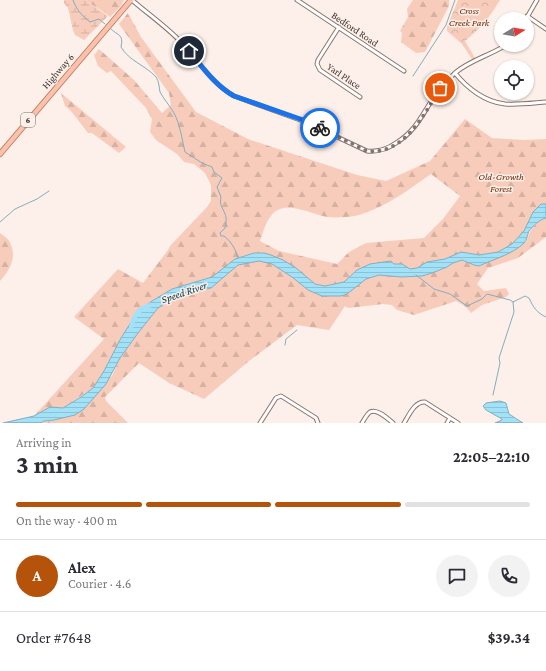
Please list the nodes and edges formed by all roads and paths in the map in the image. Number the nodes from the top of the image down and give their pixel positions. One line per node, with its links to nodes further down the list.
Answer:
1 (131, 0): 10 (street); 13 (main road, Highway 6 / 6)
2 (297, 0): 6 (street, Bedford Road)
3 (537, 0): 4 (street)
4 (530, 12)
5 (534, 23): 7 (street)
6 (339, 27): 9 (street, Bedford Road); 11 (street, Yarl Place)
7 (546, 30)
8 (494, 51): 10 (street)
9 (404, 71)
10 (455, 73): 12 (street)
11 (360, 97)
12 (546, 102)
13 (0, 154)
14 (450, 418): 19 (street); 20 (street); 21 (street)
15 (260, 423): 16 (street)
16 (318, 423)
17 (362, 423): 18 (street)
18 (393, 423)
19 (404, 423)
20 (447, 423)
21 (458, 423)

